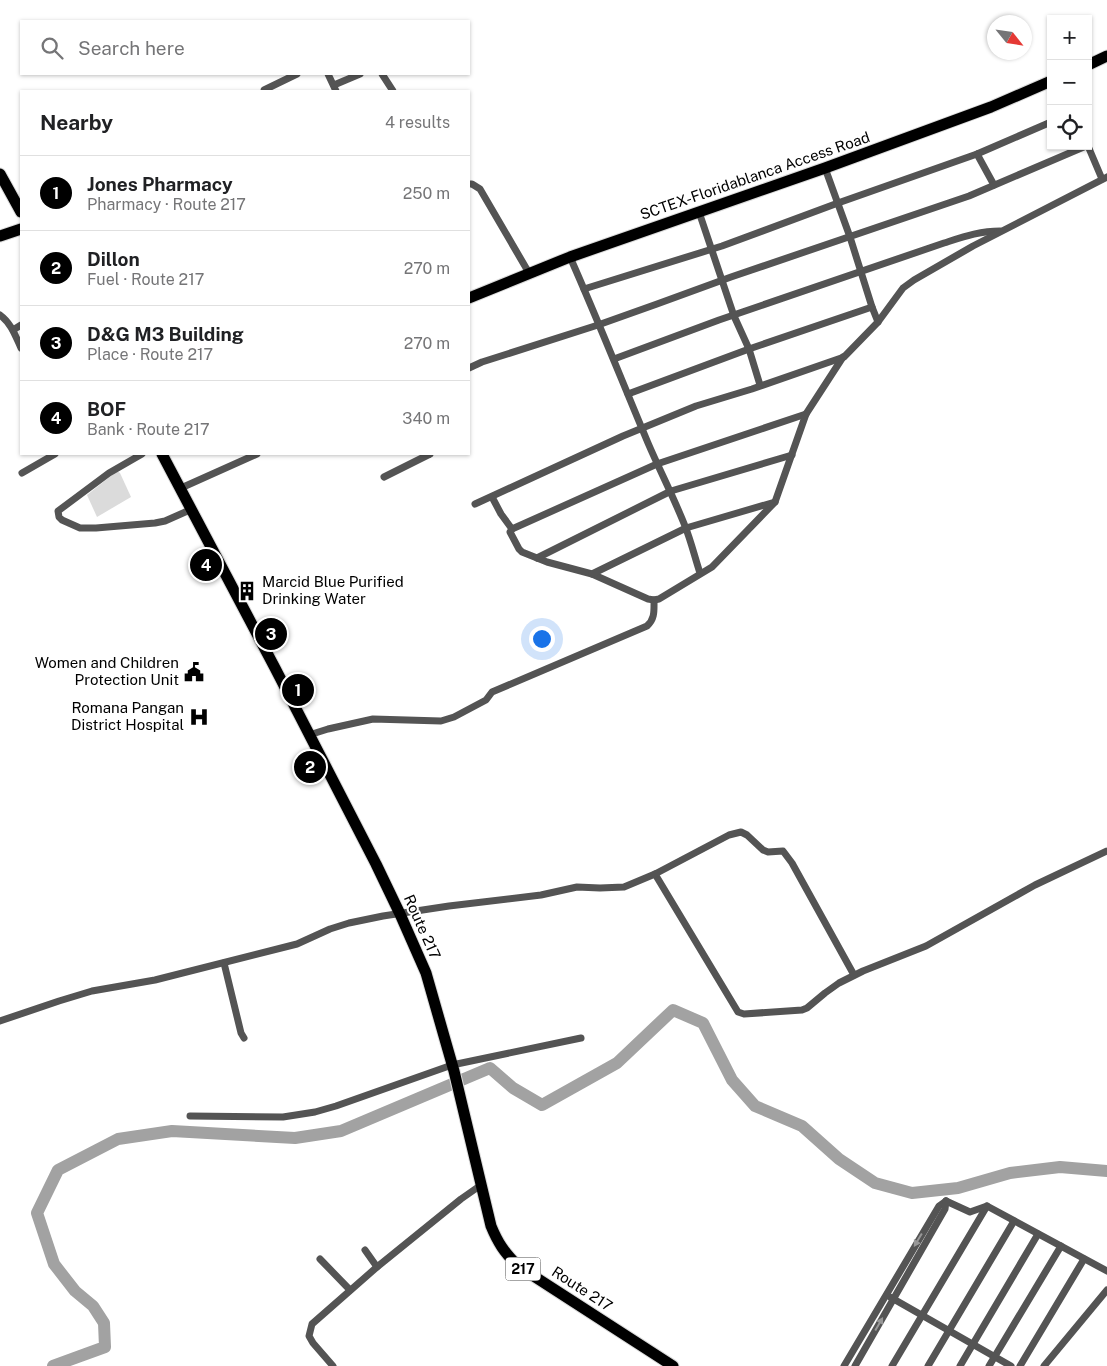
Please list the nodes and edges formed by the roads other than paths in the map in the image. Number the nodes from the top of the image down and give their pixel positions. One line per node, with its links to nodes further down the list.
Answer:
1 (1107, 56): 2 (main road)
2 (1092, 63)
3 (294, 75): 9 (street)
4 (328, 75): 8 (street)
5 (358, 75): 8 (street)
6 (383, 75): 10 (street)
7 (1047, 83): 15 (main road, SCTEX-Floridablanca Access Road)
8 (335, 88)
9 (264, 90)
10 (392, 90)
11 (1047, 124): 14 (street)
12 (1077, 150): 19 (street)
13 (1089, 150): 17 (street)
14 (977, 154): 19 (street); 20 (street)
15 (825, 168): 20 (street); 22 (main road, SCTEX-Floridablanca Access Road)
16 (0, 174): 21 (main road)
17 (1104, 178): 24 (street)
18 (470, 184): 30 (street)
19 (994, 185): 26 (street)
20 (838, 203): 26 (street); 27 (street)
21 (20, 210)
22 (699, 212): 27 (street); 28 (main road, SCTEX-Floridablanca Access Road)
23 (20, 229): 25 (main road)
24 (1002, 231): 29 (street); 37 (street)
25 (0, 236)
26 (850, 238): 29 (street); 31 (street)
27 (712, 249): 31 (street); 32 (street)
28 (570, 257): 30 (main road, SCTEX-Floridablanca Access Road); 32 (street)
29 (861, 272): 34 (street); 36 (street)
30 (529, 273): 33 (main road, SCTEX-Floridablanca Access Road)
31 (722, 280): 36 (street); 38 (street)
32 (584, 289): 38 (street)
33 (470, 298)
34 (872, 307): 37 (street); 42 (street)
35 (0, 314): 40 (street)
36 (734, 316): 42 (street); 44 (street)
37 (878, 322): 43 (street)
38 (598, 324): 44 (street); 45 (street)
39 (20, 325): 40 (street)
40 (13, 330): 41 (street)
41 (20, 346)
42 (749, 349): 46 (street); 47 (street)
43 (844, 357): 46 (street); 48 (street)
44 (614, 359): 47 (street)
45 (470, 368)
46 (760, 385): 49 (street)
47 (628, 394): 49 (street)
48 (806, 414): 55 (street); 56 (street)
49 (642, 428): 56 (street); 61 (street)
50 (53, 455): 57 (street)
51 (140, 455): 64 (street)
52 (165, 455): 59 (main road, Route 217 / 217)
53 (255, 455): 59 (street)
54 (428, 455): 58 (street)
55 (792, 455): 60 (street); 62 (street)
56 (657, 464): 60 (street); 66 (street)
57 (22, 472)
58 (384, 478)
59 (181, 488): 64 (main road, Route 217 / 217)
60 (671, 491): 65 (street); 67 (street)
61 (492, 497): 63 (street); 66 (street)
62 (775, 502): 65 (street); 68 (street)
63 (475, 504)
64 (192, 509): 71 (main road, Route 217 / 217)
65 (686, 528): 68 (street); 69 (street)
66 (512, 529): 67 (street)
67 (537, 558): 69 (street)
68 (700, 573): 70 (street)
69 (592, 574): 70 (street)
70 (654, 600): 71 (street)
71 (309, 736): 74 (main road, Route 217 / 217)
72 (1107, 851): 76 (street)
73 (655, 874): 74 (street); 76 (street); 76 (street)
74 (400, 914): 75 (street); 80 (main road, Route 217 / 217)
75 (224, 963): 77 (street); 78 (street)
76 (854, 975)
77 (0, 1021)
78 (244, 1038)
79 (581, 1038): 80 (street)
80 (453, 1068): 81 (street); 82 (main road, Route 217 / 217)
81 (190, 1116)
82 (481, 1185): 91 (street); 102 (main road, Route 217 / 217)
83 (946, 1202): 84 (street); 95 (street, one-way to 95); 96 (street)
84 (987, 1206): 85 (street); 97 (street)
85 (1014, 1221): 86 (street); 98 (street)
86 (1038, 1234): 87 (street); 99 (street)
87 (1061, 1246): 89 (street); 100 (street)
88 (365, 1250): 91 (street)
89 (1084, 1258): 92 (street); 110 (street)
90 (320, 1260): 93 (street)
91 (377, 1267): 93 (street)
92 (1107, 1271)
93 (350, 1290): 101 (street)
94 (1107, 1290): 111 (street)
95 (886, 1294): 96 (street); 103 (street)
96 (893, 1298): 97 (street); 104 (street, one-way to 96)
97 (922, 1315): 98 (street); 105 (street)
98 (949, 1330): 99 (street); 106 (street)
99 (973, 1344): 100 (street); 107 (street)
100 (994, 1356): 108 (street); 109 (street)
101 (333, 1366)
102 (673, 1366)
103 (844, 1366)
104 (855, 1366)
105 (892, 1366)
106 (928, 1366)
107 (960, 1366)
108 (989, 1366)
109 (1011, 1366)
110 (1020, 1366)
111 (1044, 1366)

